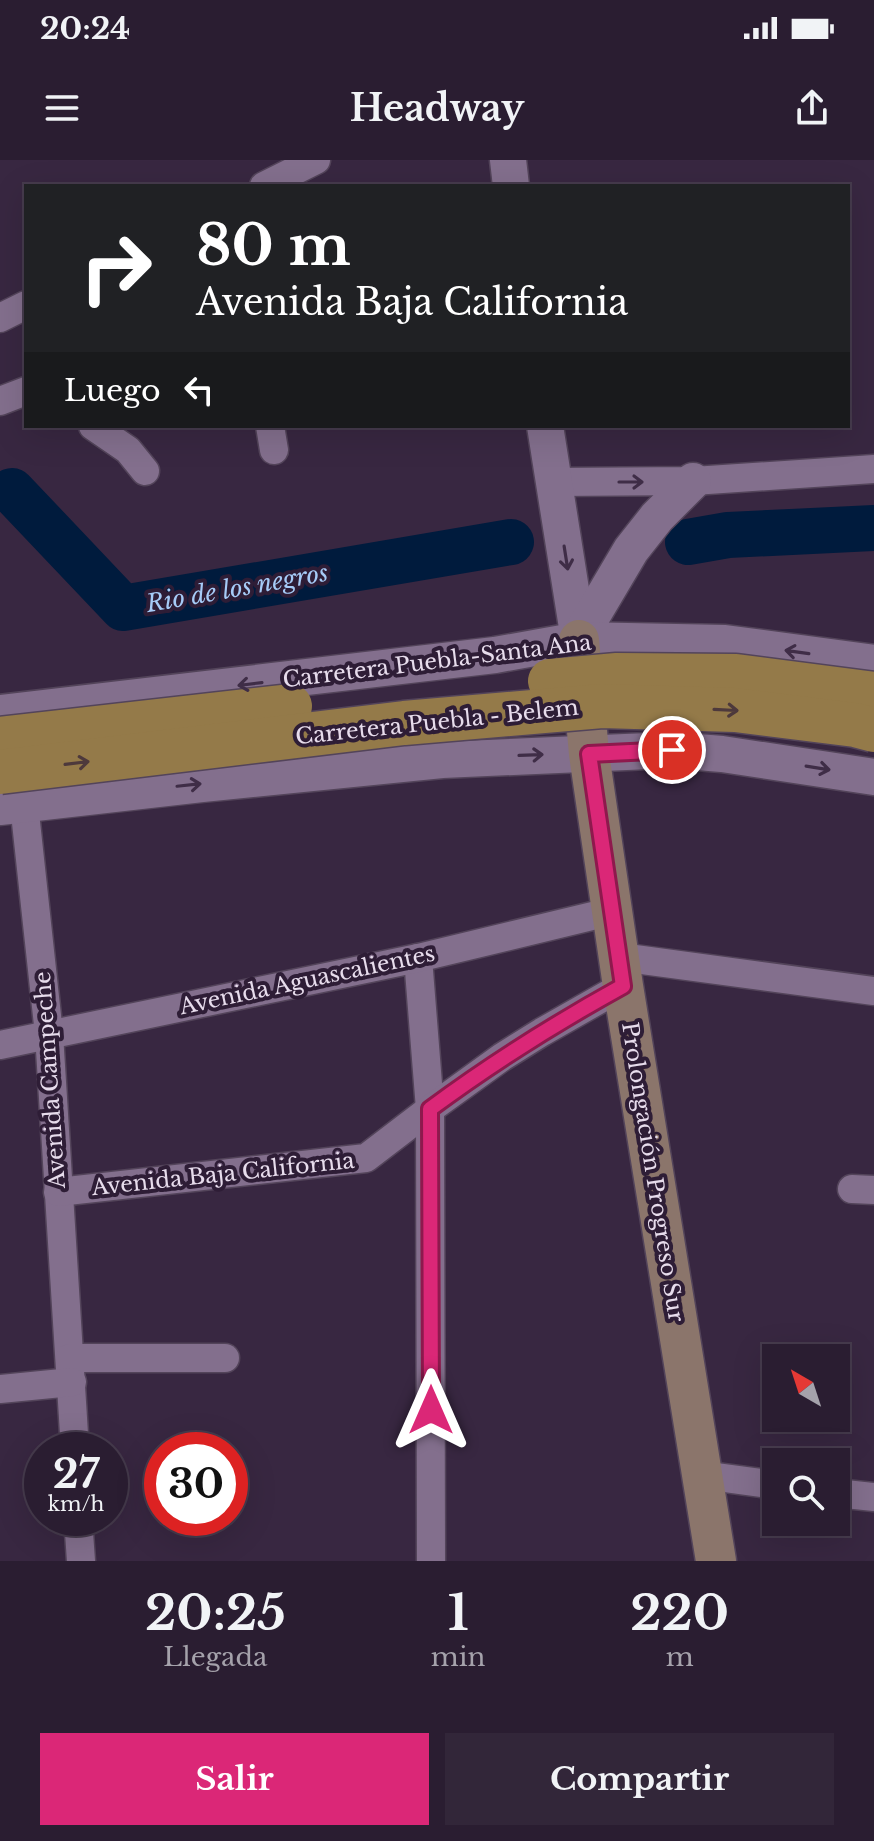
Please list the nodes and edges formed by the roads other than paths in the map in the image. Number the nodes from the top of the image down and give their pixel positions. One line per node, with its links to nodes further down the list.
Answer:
1 (316, 160): 3 (street)
2 (508, 160): 4 (street)
3 (268, 184)
4 (511, 184)
5 (24, 306): 6 (street)
6 (0, 318)
7 (96, 428): 10 (street)
8 (545, 428): 12 (street)
9 (874, 469): 11 (street)
10 (145, 471)
11 (693, 481): 12 (street, one-way to 11); 13 (street)
12 (553, 482): 13 (street, one-way to 13)
13 (579, 640): 14 (street, Carretera Puebla-Santa Ana); 15 (street, Carretera Puebla-Santa Ana); 18 (street); 20 (street); 24 (main road, Prolongación Progreso Sur)
14 (666, 642): 16 (street, Carretera Puebla-Santa Ana, one-way to 14); 20 (street)
15 (495, 655): 17 (street, Carretera Puebla-Santa Ana); 18 (street)
16 (874, 663)
17 (336, 674): 21 (street, Carretera Puebla-Santa Ana, one-way to 21); 26 (street)
18 (540, 694): 24 (street); 25 (street)
19 (874, 694): 21 (main road, Carretera Puebla - Belem, bridge)
20 (627, 700): 23 (street); 24 (street)
21 (0, 715): 28 (street, Avenida Campeche)
22 (874, 730): 28 (main road, Carretera Puebla - Belem, one-way to 22, bridge)
23 (672, 750): 24 (street, Carretera Puebla - Belem); 27 (street, Carretera Puebla - Belem, one-way to 27)
24 (589, 754): 25 (street, Carretera Puebla - Belem, one-way to 24); 29 (main road, Prolongación Progreso Sur)
25 (483, 757): 26 (street, Carretera Puebla - Belem)
26 (348, 770): 28 (street, Carretera Puebla - Belem, one-way to 26)
27 (874, 777)
28 (8, 794): 33 (street, Avenida Campeche)
29 (613, 911): 30 (street, Avenida Aguascalientes); 31 (main road, Prolongación Progreso Sur)
30 (418, 958): 33 (street, Avenida Aguascalientes); 35 (street)
31 (621, 972): 32 (street); 35 (street, Avenida Baja California); 41 (main road, Prolongación Progreso Sur)
32 (874, 991)
33 (49, 1034): 34 (street, Avenida Aguascalientes); 36 (street, Avenida Campeche)
34 (0, 1045)
35 (430, 1109): 36 (street, Avenida Baja California); 47 (street)
36 (58, 1192): 38 (street, Avenida Campeche)
37 (225, 1358): 38 (street)
38 (71, 1370): 39 (street); 40 (street, Avenida Campeche)
39 (0, 1389)
40 (74, 1432)
41 (702, 1475): 42 (street); 48 (main road, Prolongación Progreso Sur)
42 (762, 1483)
43 (850, 1494): 44 (street)
44 (874, 1497)
45 (79, 1536): 46 (street)
46 (81, 1561)
47 (431, 1561)
48 (716, 1561)

